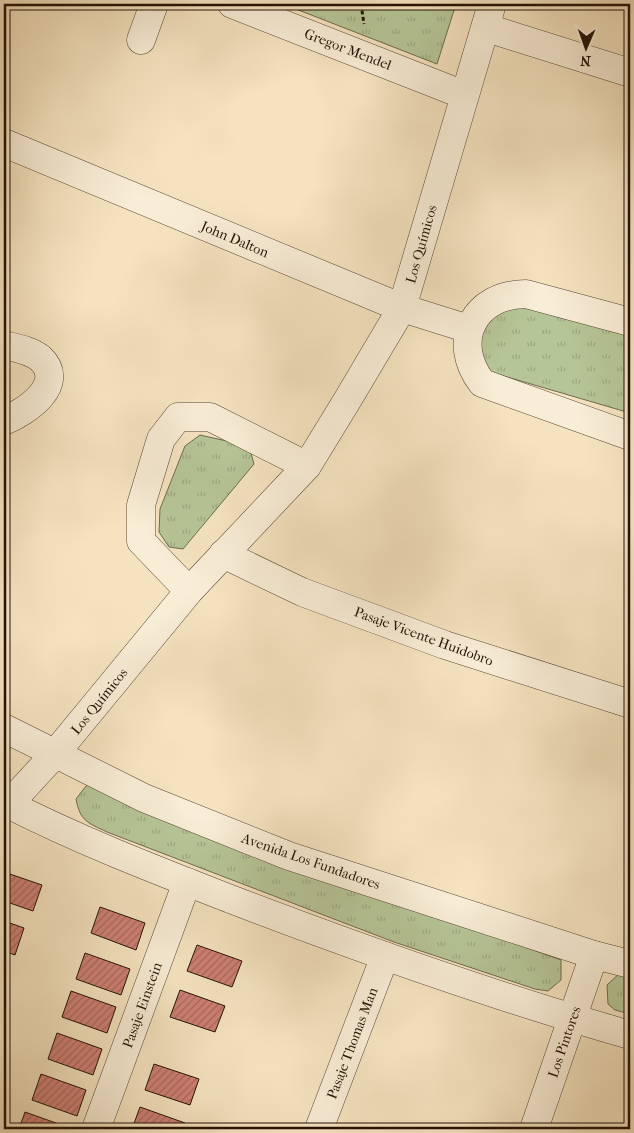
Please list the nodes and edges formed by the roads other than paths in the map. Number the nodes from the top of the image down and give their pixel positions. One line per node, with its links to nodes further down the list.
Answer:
1 (154, 4): 4 (street)
2 (232, 4): 6 (street, Gregor Mendel)
3 (490, 16): 5 (street); 6 (street, Los Químicos)
4 (141, 40)
5 (630, 73)
6 (464, 95): 8 (street, Los Químicos)
7 (4, 143): 8 (street, John Dalton)
8 (402, 308): 10 (street, John Dalton); 14 (street, Los Químicos)
9 (630, 322): 10 (street)
10 (470, 329): 13 (street)
11 (4, 344): 12 (street)
12 (4, 421)
13 (630, 436)
14 (307, 466): 15 (street, Los Químicos); 16 (street)
15 (223, 554): 16 (street, Los Químicos); 17 (street, Pasaje Vicente Huidobro)
16 (189, 591): 19 (street, Los Químicos)
17 (630, 704)
18 (4, 728): 19 (street, Avenida Los Fundadores)
19 (54, 755): 20 (street, Los Químicos); 23 (street, Avenida Los Fundadores)
20 (5, 805): 21 (street)
21 (187, 882): 22 (street); 27 (street, Pasaje Einstein)
22 (385, 956): 25 (street); 28 (street, Pasaje Thomas Man)
23 (594, 956): 24 (street, Avenida Los Fundadores); 25 (street, Los Pintores)
24 (630, 964)
25 (572, 1019): 26 (street); 29 (street, Los Pintores)
26 (630, 1036)
27 (96, 1129)
28 (319, 1129)
29 (534, 1129)

